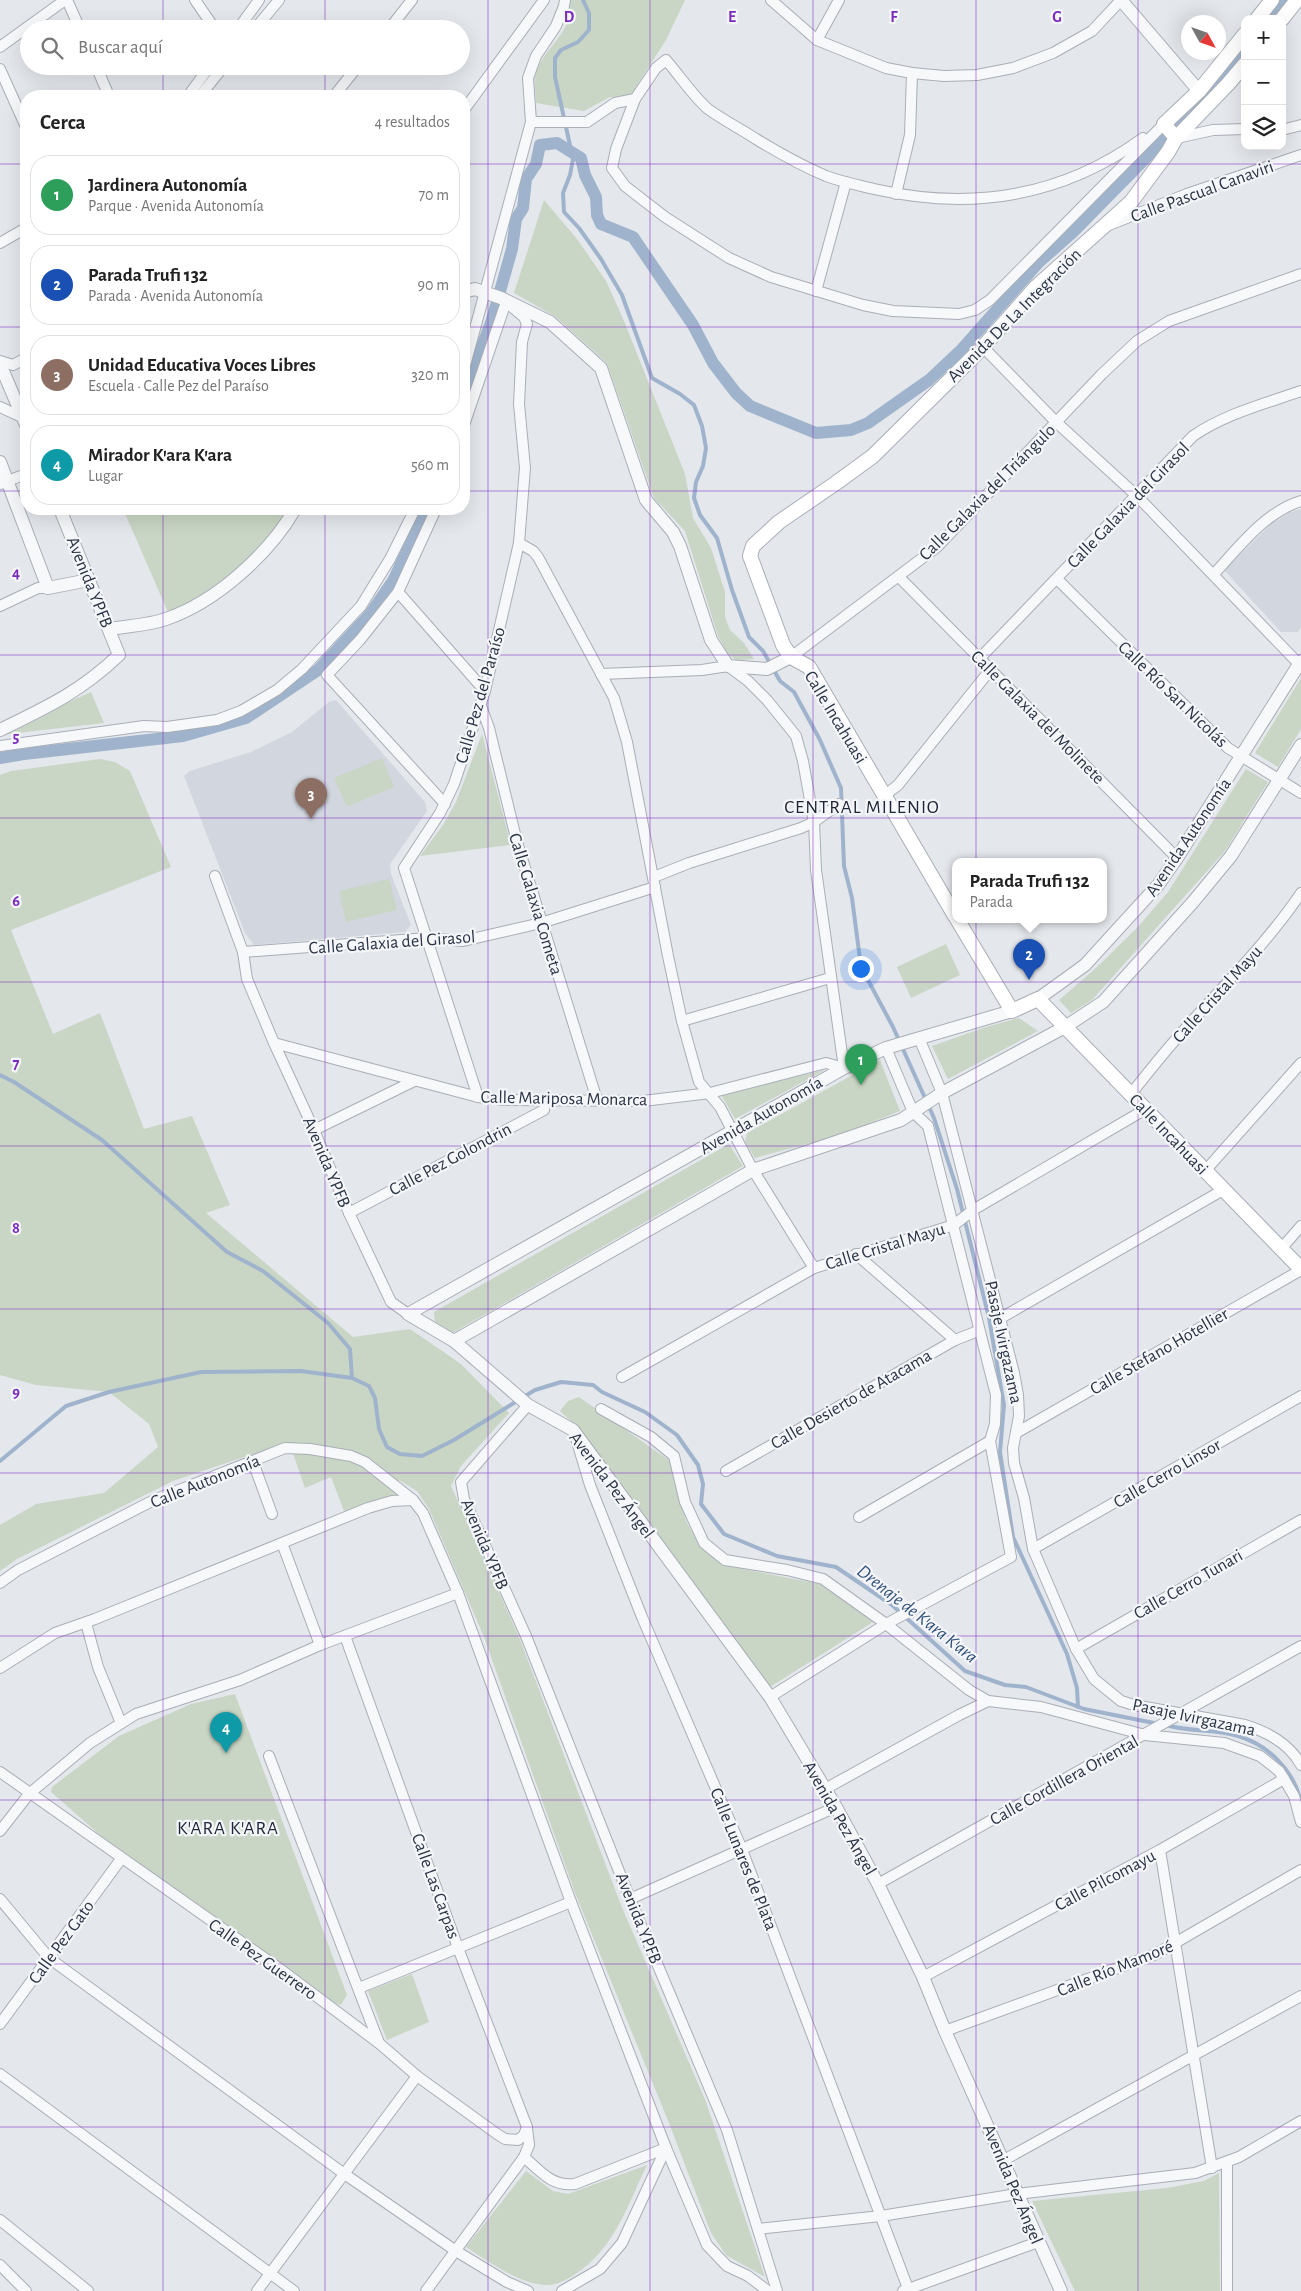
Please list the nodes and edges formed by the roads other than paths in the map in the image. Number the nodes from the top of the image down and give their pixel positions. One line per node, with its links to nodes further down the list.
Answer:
1 (66, 0): 15 (street); 16 (street)
2 (195, 0): 17 (street)
3 (259, 0): 18 (street)
4 (279, 0): 19 (street)
5 (412, 0): 20 (street)
6 (544, 0): 38 (street)
7 (565, 0): 40 (street)
8 (771, 0): 23 (street)
9 (839, 0): 23 (street)
10 (1121, 0): 27 (street); 36 (street)
11 (1272, 0): 13 (main road)
12 (1297, 0): 14 (main road)
13 (1260, 15)
14 (1285, 15)
15 (38, 20)
16 (76, 20)
17 (209, 20)
18 (245, 20)
19 (263, 20)
20 (396, 20)
21 (20, 33): 24 (street)
22 (1241, 39): 36 (main road, Avenida De La Integración)
23 (817, 40): 27 (street)
24 (0, 47)
25 (0, 69): 39 (street)
26 (1241, 69): 45 (main road, Avenida De La Integración)
27 (912, 73): 48 (street)
28 (100, 75): 32 (street)
29 (203, 75): 33 (street)
30 (217, 75): 34 (street)
31 (351, 75): 35 (street)
32 (106, 90)
33 (192, 90)
34 (205, 90)
35 (339, 90)
36 (1199, 91): 41 (main road, Avenida De La Integración)
37 (635, 99): 40 (street); 47 (street); 54 (street)
38 (470, 102)
39 (20, 114)
40 (531, 122): 55 (street)
41 (1164, 124): 45 (main road); 48 (street); 54 (street, Avenida De La Integración)
42 (1301, 125): 44 (street)
43 (1241, 129): 45 (street)
44 (1286, 129)
45 (1176, 138): 49 (main road, Avenida De La Integración)
46 (1301, 155): 49 (street, Calle Pascual Canaviri)
47 (846, 182): 48 (street); 54 (street)
48 (896, 194)
49 (1104, 227): 56 (main road, Avenida De La Integración)
50 (20, 231): 51 (street)
51 (0, 243)
52 (1301, 274): 65 (street, Calle Galaxia del Triángulo)
53 (470, 290): 55 (street)
54 (816, 291)
55 (496, 297): 57 (street); 61 (street); 76 (street, Calle Pez del Paraíso); 88 (street)
56 (983, 347): 65 (street); 66 (main road, Avenida De La Integración)
57 (470, 355)
58 (20, 361): 59 (street)
59 (0, 363): 63 (street)
60 (1301, 391): 70 (street, Calle Galaxia del Girasol)
61 (470, 401)
62 (0, 407): 64 (street)
63 (20, 409)
64 (20, 418)
65 (1056, 422): 70 (street); 78 (street, Calle Galaxia del Triángulo)
66 (899, 431): 86 (main road, Calle Incahuasi)
67 (0, 462): 69 (street)
68 (20, 476): 69 (street)
69 (4, 483): 81 (street)
70 (1137, 496): 77 (street); 79 (street, Calle Galaxia del Girasol)
71 (1301, 501): 77 (street)
72 (62, 515): 80 (street, Avenida YPFB)
73 (291, 515): 84 (street)
74 (412, 515): 95 (street)
75 (433, 515): 82 (street)
76 (519, 543): 90 (street); 91 (street, Calle Pez del Paraíso)
77 (1214, 574): 87 (street)
78 (899, 577): 85 (street, Calle Galaxia del Molinete); 86 (street, Calle Galaxia del Triángulo)
79 (1057, 579): 85 (street, Calle Galaxia del Girasol); 96 (street, Calle Río San Nicolás)
80 (88, 580): 81 (street); 84 (street, Avenida YPFB)
81 (48, 588): 83 (street)
82 (398, 592): 91 (street); 100 (street)
83 (0, 606)
84 (109, 629): 93 (street, Avenida YPFB)
85 (980, 658): 89 (street, Calle Galaxia del Molinete)
86 (785, 660): 88 (street, Calle Galaxia del Triángulo); 99 (main road, Calle Incahuasi)
87 (1300, 662): 96 (street, Avenida Autonomía)
88 (728, 666): 90 (street, Calle Galaxia del Triángulo); 102 (street)
89 (991, 669): 99 (street); 103 (street, Calle Galaxia del Molinete)
90 (601, 674): 105 (street)
91 (485, 691): 92 (street, Calle Pez del Paraíso)
92 (481, 706): 100 (street, Calle Pez del Paraíso); 108 (street, Calle Galaxia Cometa)
93 (0, 730)
94 (1301, 745): 97 (street)
95 (0, 746)
96 (1240, 757): 97 (street, Calle Río San Nicolás); 103 (street, Avenida Autonomía)
97 (1280, 779): 98 (street, Calle Río San Nicolás); 116 (street)
98 (1301, 793)
99 (884, 796): 107 (main road, Calle Incahuasi)
100 (445, 804): 110 (street, Calle Pez del Paraíso)
101 (839, 804): 102 (street, Calle Galaxia del Girasol)
102 (814, 822): 105 (street, Calle Galaxia del Girasol); 112 (street)
103 (1177, 858): 113 (street, Avenida Autonomía)
104 (215, 876): 111 (street, Avenida YPFB)
105 (654, 882): 108 (street, Calle Galaxia del Girasol); 115 (street)
106 (1301, 893): 125 (street, Calle Cristal Mayu)
107 (952, 911)
108 (541, 923): 110 (street, Calle Galaxia del Girasol); 127 (street, Calle Galaxia Cometa)
109 (959, 923): 114 (main road, Calle Incahuasi)
110 (428, 938): 111 (street, Calle Galaxia del Girasol); 126 (street, Calle Pez del Paraíso)
111 (243, 952): 118 (street, Avenida YPFB)
112 (830, 978): 115 (street); 121 (street)
113 (1038, 999): 114 (main road, Avenida Autonomía); 116 (main road, Calle Incahuasi)
114 (1012, 1011): 117 (street, Avenida Autonomía)
115 (682, 1021): 123 (street)
116 (1065, 1028): 124 (street); 125 (main road, Calle Incahuasi)
117 (919, 1038): 119 (street, Avenida Autonomía); 124 (street, Pasaje Ivirgazama)
118 (274, 1043): 122 (street, Calle Mariposa Monarca); 131 (street, Avenida YPFB)
119 (886, 1048): 121 (street, Avenida Autonomía); 130 (street, Pasaje Ivirgazama)
120 (1301, 1063): 134 (street)
121 (844, 1068): 123 (street, Calle Mariposa Monarca); 132 (street, Avenida Autonomía)
122 (414, 1081): 126 (street, Calle Mariposa Monarca); 131 (street)
123 (710, 1093): 127 (street, Calle Mariposa Monarca); 132 (street)
124 (942, 1093): 130 (street); 136 (street, Pasaje Ivirgazama)
125 (1131, 1094): 129 (main road, Calle Incahuasi)
126 (478, 1097): 128 (street, Calle Mariposa Monarca)
127 (597, 1100): 128 (street, Calle Mariposa Monarca)
128 (546, 1101): 137 (street, Calle Pez Golondrin)
129 (1146, 1109): 134 (main road, Calle Incahuasi); 136 (street, Calle Cristal Mayu)
130 (913, 1112): 133 (street); 138 (street, Pasaje Ivirgazama)
131 (314, 1130): 137 (street, Avenida YPFB)
132 (732, 1131): 133 (street); 144 (street, Avenida Autonomía)
133 (753, 1170): 142 (street); 148 (street)
134 (1205, 1171): 135 (main road, Calle Incahuasi)
135 (1223, 1190): 140 (main road, Calle Incahuasi); 145 (street)
136 (973, 1210): 138 (street, Calle Cristal Mayu); 145 (street, Pasaje Ivirgazama)
137 (349, 1213): 144 (street, Avenida YPFB)
138 (954, 1224): 141 (street, Calle Cristal Mayu); 146 (street, Pasaje Ivirgazama)
139 (1301, 1226): 140 (street)
140 (1281, 1249): 143 (main road, Calle Incahuasi)
141 (856, 1254): 142 (street, Calle Cristal Mayu); 147 (street)
142 (814, 1268): 149 (street, Calle Cristal Mayu)
143 (1301, 1270): 154 (street, Calle Stefano Hotellier)
144 (408, 1314): 148 (street, Avenida YPFB)
145 (1001, 1318): 154 (street, Pasaje Ivirgazama)
146 (978, 1331): 147 (street, Calle Desierto de Atacama); 155 (street, Pasaje Ivirgazama)
147 (955, 1340): 157 (street, Calle Desierto de Atacama)
148 (454, 1342): 151 (street, Avenida YPFB)
149 (622, 1378)
150 (1301, 1396): 163 (street, Calle Cerro Linsor)
151 (528, 1406): 153 (street, Avenida Pez Ángel); 193 (street, Avenida YPFB)
152 (601, 1409): 167 (street, Pasaje Ivirgazama)
153 (573, 1430): 173 (street, Avenida Pez Ángel); 187 (street, Calle Lunares de Plata)
154 (1016, 1432): 163 (street, Pasaje Ivirgazama)
155 (990, 1441): 160 (street); 167 (street, Pasaje Ivirgazama)
156 (253, 1462): 158 (street, Calle Autonomía); 159 (street); 164 (street, Calle Autonomía)
157 (726, 1471)
158 (413, 1500): 162 (street); 165 (street)
159 (272, 1514)
160 (859, 1517)
161 (1301, 1520): 171 (street, Calle Cerro Tunari)
162 (282, 1543): 166 (street); 169 (street)
163 (1033, 1549): 171 (street, Pasaje Ivirgazama)
164 (0, 1583)
165 (458, 1593): 168 (street); 194 (street)
166 (86, 1622): 172 (street); 176 (street)
167 (886, 1624): 173 (street); 174 (street, Pasaje Ivirgazama)
168 (345, 1636): 169 (street); 196 (street, Calle Las Carpas)
169 (320, 1645): 176 (street)
170 (1301, 1646): 175 (street, Calle Cordillera Oriental)
171 (1076, 1649): 175 (street, Pasaje Ivirgazama)
172 (0, 1668)
173 (770, 1697): 182 (street, Avenida Pez Ángel)
174 (988, 1701): 177 (street, Pasaje Ivirgazama); 182 (street)
175 (1181, 1714): 177 (street, Calle Cordillera Oriental); 179 (street, Pasaje Ivirgazama)
176 (121, 1724): 183 (street)
177 (1145, 1735): 181 (street, Pasaje Ivirgazama); 191 (street, Calle Cordillera Oriental)
178 (269, 1756): 199 (street)
179 (1301, 1764)
180 (0, 1772): 183 (street, Calle Pez Guerrero)
181 (1284, 1779): 185 (street, Pasaje Ivirgazama); 188 (street, Calle Pilcomayu)
182 (825, 1789): 184 (street, Avenida Pez Ángel)
183 (29, 1794): 186 (street); 189 (street, Calle Pez Guerrero)
184 (836, 1807): 187 (street); 191 (street, Avenida Pez Ángel)
185 (1301, 1822)
186 (0, 1831)
187 (742, 1847): 193 (street); 216 (street, Calle Lunares de Plata)
188 (1160, 1850): 195 (street); 198 (street, Calle Pilcomayu)
189 (121, 1859): 197 (street, Calle Pez Gato); 203 (street, Calle Pez Guerrero)
190 (1301, 1870): 195 (street, Calle Río Mamoré)
191 (878, 1884): 198 (street, Avenida Pez Ángel)
192 (0, 1899): 197 (street)
193 (630, 1899): 218 (street, Avenida YPFB)
194 (571, 1902): 196 (street); 209 (street)
195 (1176, 1943): 202 (street, Calle Río Mamoré); 204 (street)
196 (458, 1948): 199 (street); 208 (street, Calle Las Carpas)
197 (49, 1958): 201 (street, Calle Pez Gato); 214 (street)
198 (923, 1977): 202 (street, Avenida Pez Ángel)
199 (359, 1988): 203 (street)
200 (1301, 1996): 204 (street)
201 (0, 2024)
202 (945, 2031): 211 (street, Avenida Pez Ángel)
203 (380, 2044): 206 (street, Calle Pez Guerrero)
204 (1193, 2057): 211 (street); 213 (street)
205 (0, 2074): 222 (street)
206 (417, 2076): 208 (street, Calle Pez Guerrero); 214 (street)
207 (1301, 2121): 212 (street)
208 (526, 2131): 210 (street)
209 (666, 2148): 210 (street); 230 (street); 231 (street)
210 (524, 2157): 220 (street)
211 (1004, 2160): 215 (street, Avenida Pez Ángel)
212 (1228, 2162): 213 (street); 234 (street)
213 (1212, 2168): 215 (street)
214 (343, 2173): 220 (street); 222 (street)
215 (1017, 2194): 216 (street); 219 (street, Avenida Pez Ángel)
216 (881, 2216): 218 (street); 223 (street, Calle Lunares de Plata)
217 (0, 2220): 225 (street)
218 (758, 2229): 232 (street, Avenida YPFB)
219 (1038, 2242): 223 (street); 233 (street, Avenida Pez Ángel)
220 (456, 2250): 228 (street); 229 (street)
221 (0, 2265): 224 (street)
222 (270, 2272): 226 (street); 227 (street)
223 (907, 2290)
224 (25, 2291)
225 (88, 2291)
226 (257, 2291)
227 (294, 2291)
228 (426, 2291)
229 (528, 2291)
230 (562, 2291)
231 (768, 2291)
232 (777, 2291)
233 (1061, 2291)
234 (1228, 2291)

